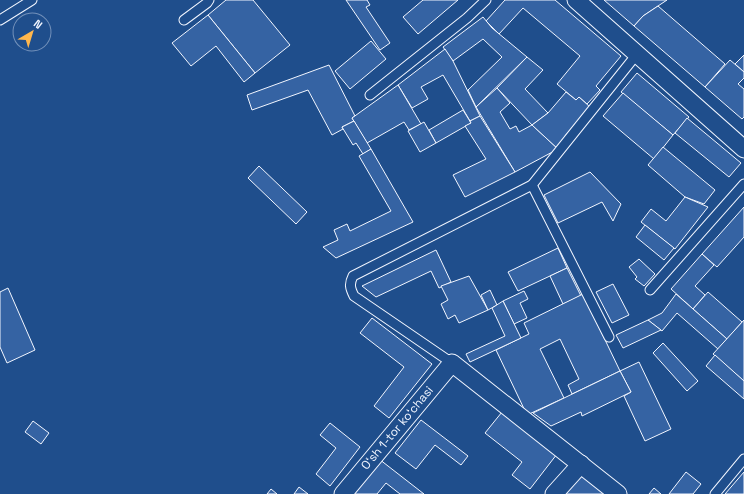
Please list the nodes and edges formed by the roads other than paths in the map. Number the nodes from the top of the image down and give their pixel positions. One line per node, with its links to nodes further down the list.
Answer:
1 (32, 0): 5 (lane)
2 (208, 0): 6 (lane)
3 (486, 0): 8 (lane)
4 (576, 0): 7 (street)
5 (0, 20)
6 (184, 20)
7 (637, 54): 9 (street); 11 (lane)
8 (370, 95)
9 (744, 149)
10 (744, 184): 12 (lane)
11 (532, 185): 13 (lane); 14 (lane)
12 (650, 290)
13 (609, 337)
14 (452, 363): 16 (street); 17 (street, O‘sh 1-tor koʻchasi)
15 (744, 459): 20 (lane)
16 (581, 464): 18 (street); 19 (street)
17 (343, 494)
18 (554, 494)
19 (618, 494)
20 (715, 494)

